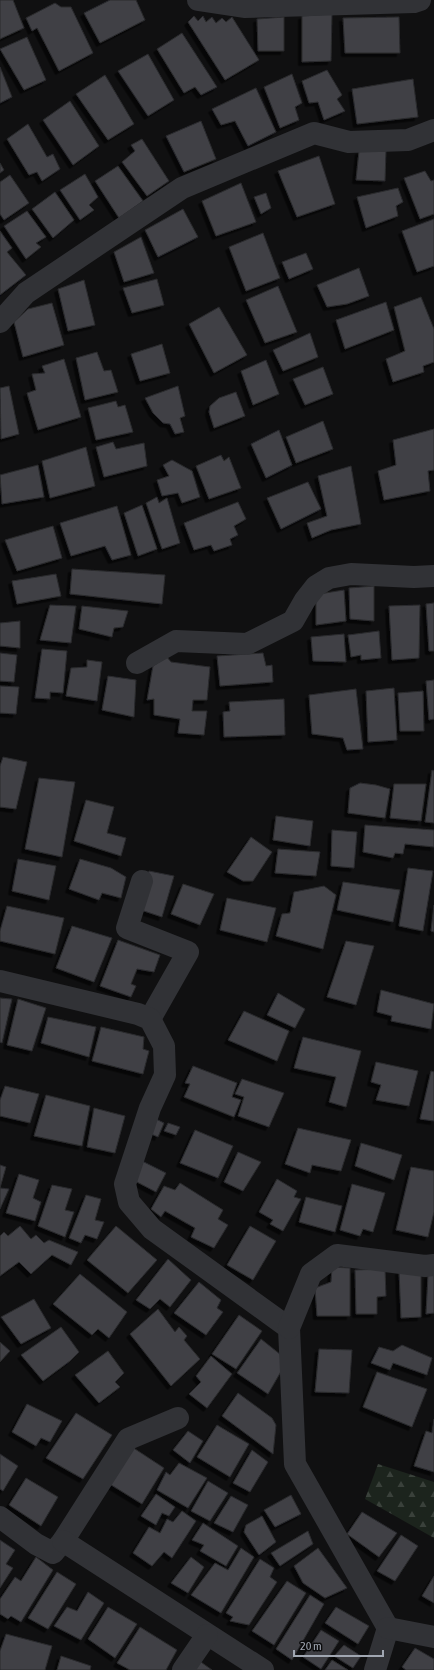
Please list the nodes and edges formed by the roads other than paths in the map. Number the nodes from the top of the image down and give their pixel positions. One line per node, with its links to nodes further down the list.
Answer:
1 (198, 0): 2 (street)
2 (420, 0)
3 (434, 130): 4 (street)
4 (0, 322)
5 (434, 576): 6 (street)
6 (137, 663)
7 (142, 881): 9 (street)
8 (0, 981): 9 (street)
9 (150, 1018): 11 (street)
10 (434, 1265): 11 (street)
11 (289, 1328): 15 (street)
12 (178, 1418): 14 (street)
13 (0, 1517): 14 (street)
14 (63, 1541): 16 (street)
15 (388, 1628): 17 (street); 20 (street)
16 (207, 1635): 18 (street); 19 (street)
17 (434, 1637)
18 (183, 1670)
19 (263, 1670)
20 (375, 1670)

